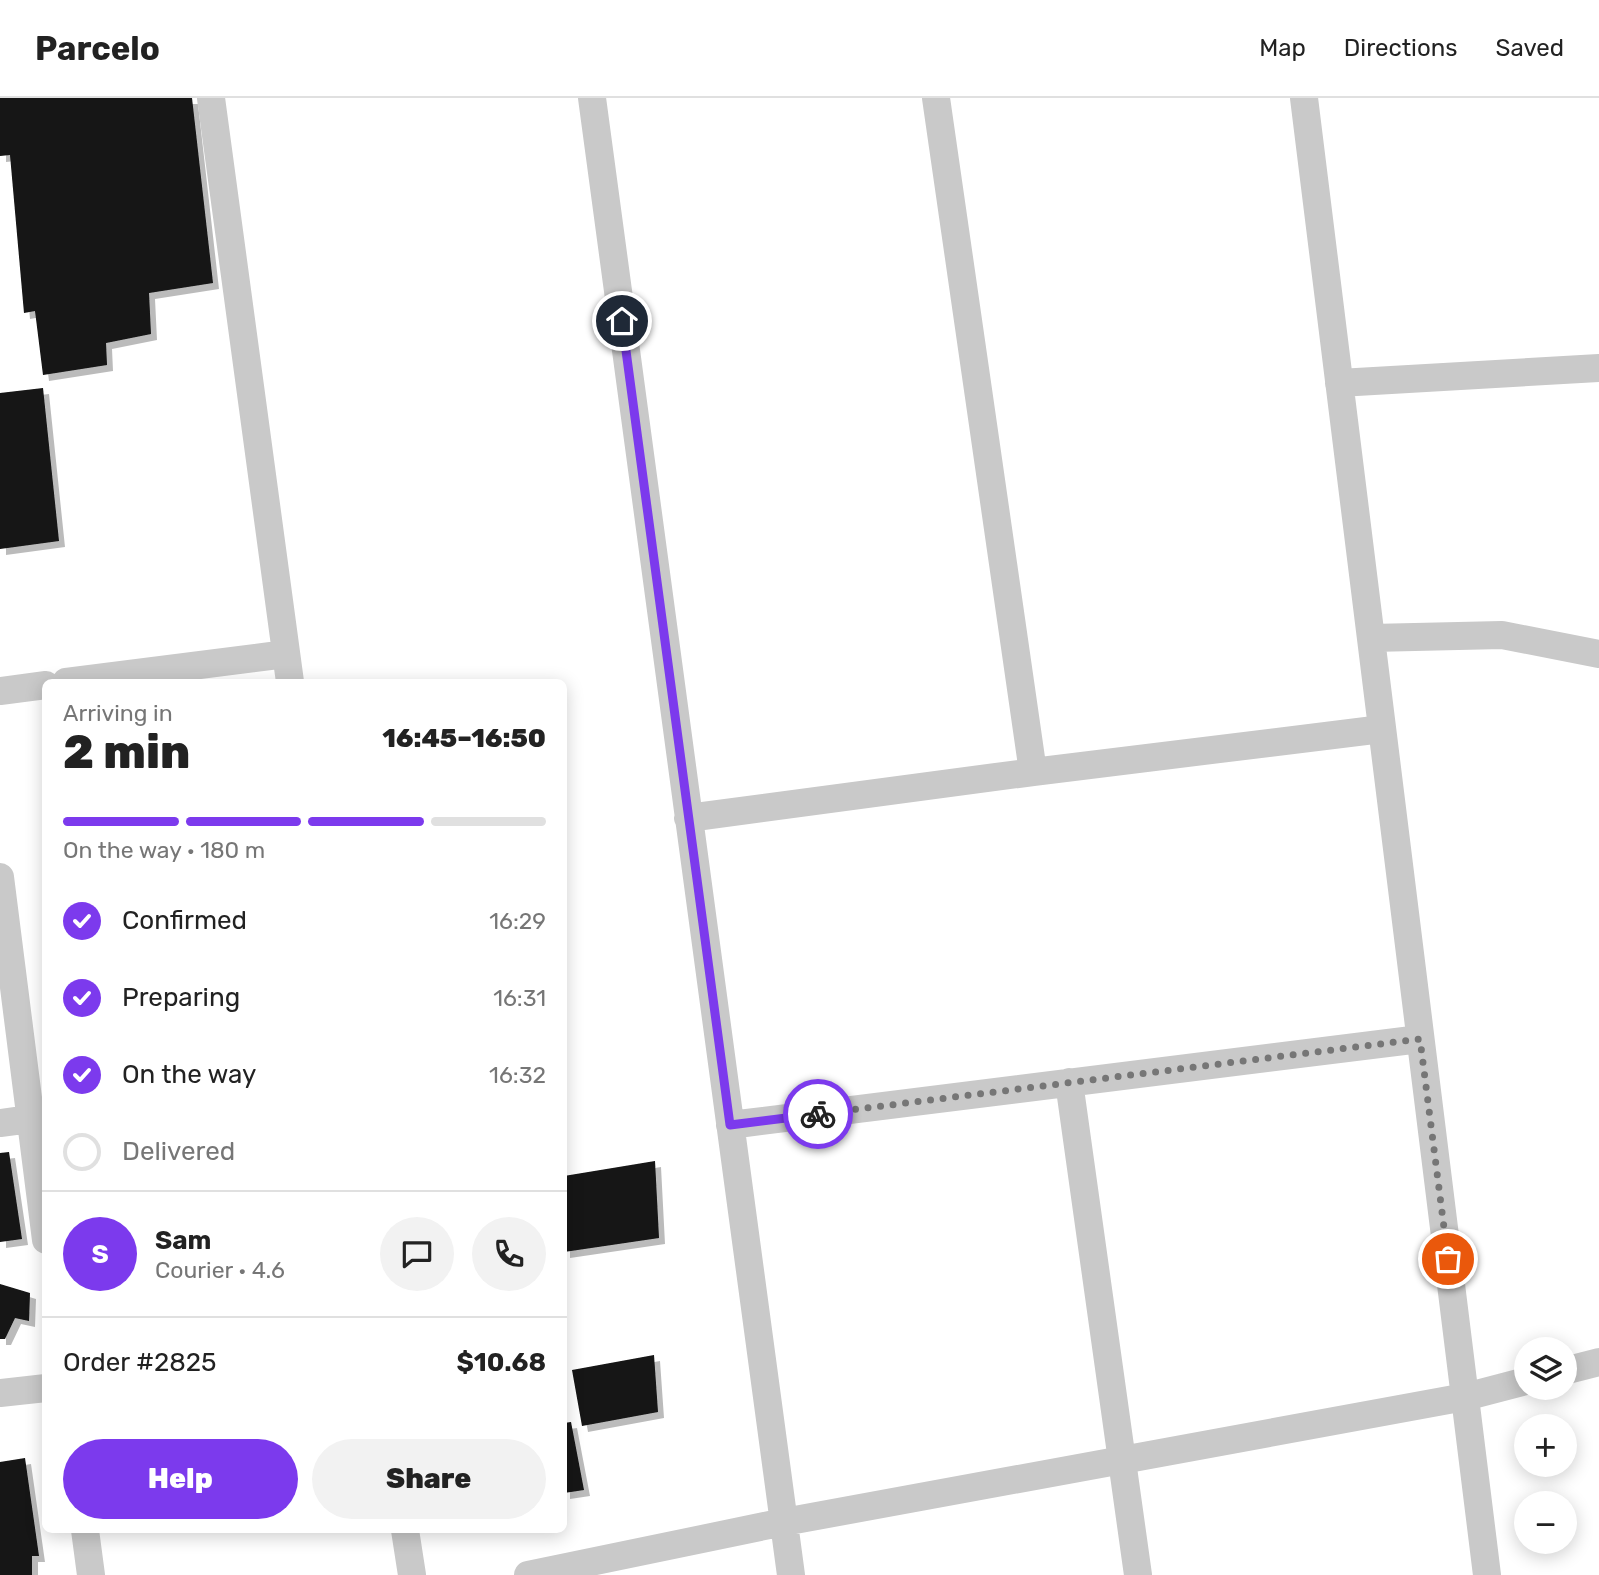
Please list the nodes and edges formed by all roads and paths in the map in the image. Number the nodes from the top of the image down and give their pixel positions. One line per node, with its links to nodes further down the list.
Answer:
1 (211, 98): 8 (street)
2 (592, 98): 16 (street)
3 (936, 98): 15 (street)
4 (1304, 98): 6 (street)
5 (1599, 368): 6 (street)
6 (1339, 383): 7 (street)
7 (1371, 638): 9 (street); 14 (street)
8 (286, 654): 10 (street); 11 (street)
9 (1599, 654)
10 (90, 679)
11 (290, 679)
12 (42, 686): 13 (street)
13 (0, 691)
14 (1382, 729): 15 (street); 18 (street)
15 (1033, 772): 16 (street)
16 (688, 817): 22 (street)
17 (0, 877): 20 (street)
18 (1420, 1039): 19 (street); 29 (street)
19 (1069, 1082): 22 (street); 30 (street)
20 (30, 1118): 21 (street); 23 (street)
21 (0, 1123)
22 (730, 1125): 31 (street)
23 (42, 1210)
24 (1599, 1362): 25 (street)
25 (1577, 1368)
26 (1514, 1384): 29 (street)
27 (42, 1389): 28 (street)
28 (0, 1394)
29 (1465, 1397): 30 (street); 39 (street)
30 (1122, 1459): 31 (street); 38 (street)
31 (784, 1522): 36 (street); 37 (street)
32 (85, 1533): 34 (street)
33 (405, 1533): 35 (street)
34 (91, 1575)
35 (412, 1575)
36 (528, 1575)
37 (791, 1575)
38 (1138, 1575)
39 (1487, 1575)

